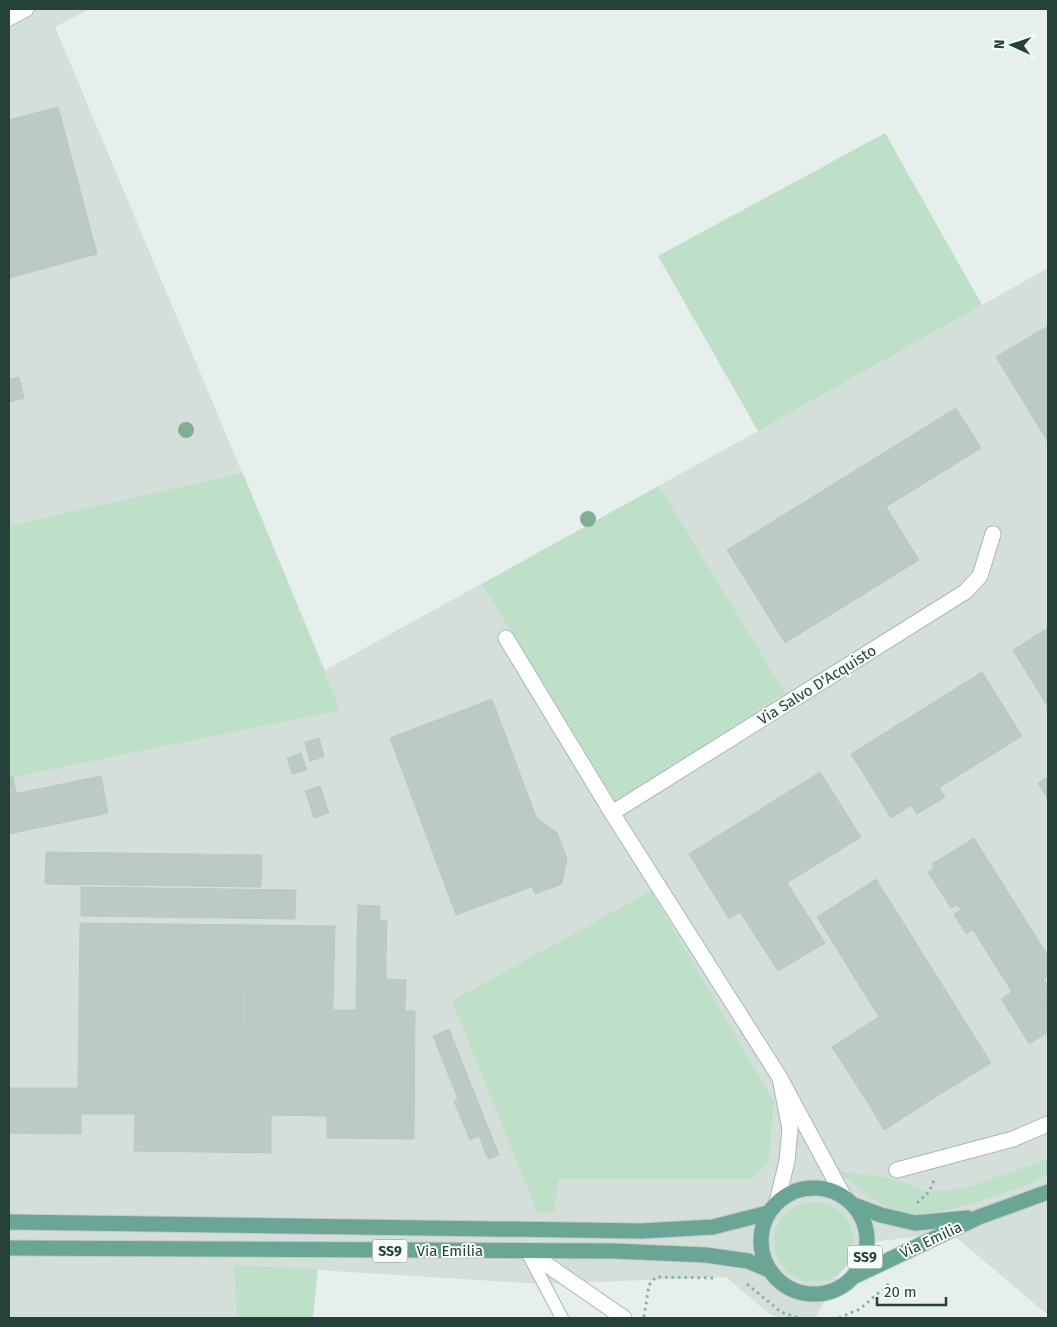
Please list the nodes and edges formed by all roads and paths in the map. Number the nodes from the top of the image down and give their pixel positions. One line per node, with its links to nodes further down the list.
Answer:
1 (26, 9): 2 (street)
2 (9, 18)
3 (993, 534): 5 (street, Via Salvo D'Acquisto)
4 (506, 638): 5 (street)
5 (612, 813): 6 (street)
6 (780, 1078): 10 (street); 11 (street)
7 (1048, 1124): 8 (street)
8 (897, 1170)
9 (1048, 1192): 12 (main road, Via Emilia / SS9)
10 (849, 1201): 11 (main road, Via Emilia / SS9); 12 (main road, Via Emilia / SS9); 17 (main road, SS9)
11 (773, 1208): 13 (main road, Via Emilia / SS9); 16 (main road, Via Emilia / SS9)
12 (979, 1217): 17 (main road, Via Emilia / SS9)
13 (9, 1222)
14 (9, 1248): 15 (main road, Via Emilia / SS9)
15 (527, 1251): 16 (main road, Via Emilia / SS9); 20 (lane); 21 (street)
16 (769, 1270): 17 (main road, Via Emilia / SS9)
17 (855, 1276)
18 (719, 1278): 22 (path)
19 (744, 1282): 23 (path)
20 (562, 1318)
21 (624, 1318)
22 (644, 1318)
23 (799, 1318)

